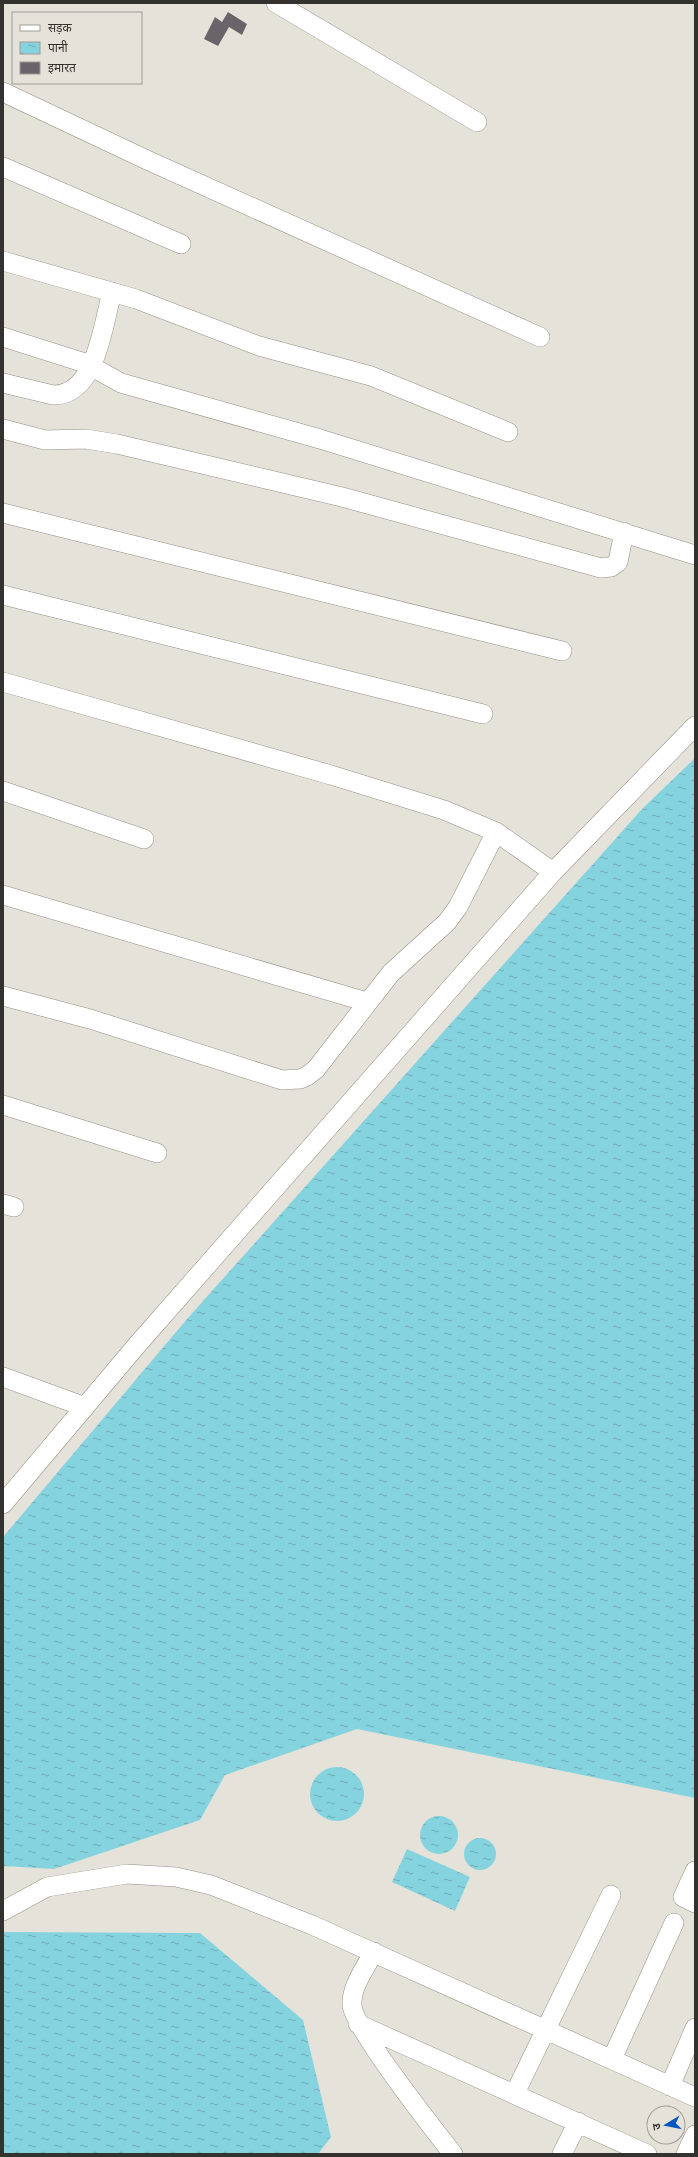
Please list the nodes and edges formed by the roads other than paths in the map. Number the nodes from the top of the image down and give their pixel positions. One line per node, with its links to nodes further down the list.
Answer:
1 (276, 3): 3 (street)
2 (3, 92): 9 (street)
3 (477, 122)
4 (3, 167): 5 (street)
5 (181, 244)
6 (3, 261): 7 (street)
7 (112, 292): 10 (street); 13 (street)
8 (3, 337): 10 (street)
9 (540, 337)
10 (92, 367): 11 (street); 15 (street)
11 (3, 383)
12 (3, 429): 15 (street)
13 (508, 432)
14 (3, 513): 18 (street)
15 (624, 532): 16 (street)
16 (695, 555)
17 (3, 595): 20 (street)
18 (562, 651)
19 (3, 682): 23 (street)
20 (483, 714)
21 (695, 726): 25 (street)
22 (3, 791): 24 (street)
23 (496, 832): 25 (street); 28 (street)
24 (144, 839)
25 (553, 872): 32 (street)
26 (3, 895): 28 (street)
27 (3, 996): 28 (street)
28 (367, 1002)
29 (3, 1105): 30 (street)
30 (157, 1154)
31 (3, 1377): 32 (street)
32 (86, 1407): 33 (street)
33 (3, 1504)
34 (695, 1871): 36 (street)
35 (611, 1895): 42 (street)
36 (695, 1903)
37 (3, 1911): 39 (street)
38 (674, 1923): 43 (street)
39 (374, 1952): 40 (street); 42 (street)
40 (358, 2024): 45 (street); 49 (street)
41 (695, 2028): 44 (street)
42 (545, 2029): 43 (street); 45 (street)
43 (612, 2059): 44 (street)
44 (670, 2086): 46 (street)
45 (515, 2093): 47 (street)
46 (695, 2098)
47 (578, 2122): 50 (street); 51 (street)
48 (695, 2134): 52 (street)
49 (453, 2154)
50 (562, 2154)
51 (648, 2154)
52 (686, 2154)

